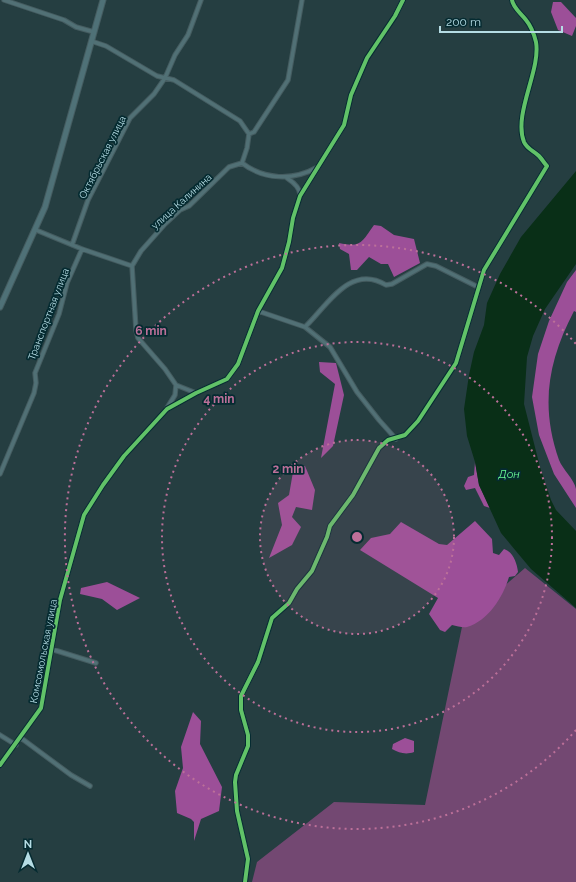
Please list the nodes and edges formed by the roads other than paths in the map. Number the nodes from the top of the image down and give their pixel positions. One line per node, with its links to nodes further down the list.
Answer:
1 (4, 0): 7 (street)
2 (103, 0): 7 (main road)
3 (201, 0): 9 (street, Октябрьская улица)
4 (302, 0): 10 (street)
5 (403, 0): 12 (street, Комсомольская улица)
6 (512, 0): 19 (street)
7 (94, 32): 8 (main road)
8 (91, 41): 9 (street); 15 (main road)
9 (165, 78): 10 (street); 16 (street, Октябрьская улица)
10 (249, 134): 11 (street)
11 (242, 163): 13 (street); 18 (street, улица Калинина)
12 (318, 167): 13 (street); 14 (street, Комсомольская улица)
13 (286, 178): 14 (street)
14 (300, 196): 21 (street, Комсомольская улица)
15 (36, 230): 16 (street); 20 (main road)
16 (72, 245): 17 (street)
17 (82, 249): 18 (street); 27 (street, Транспортная улица)
18 (132, 266): 23 (street)
19 (478, 287): 22 (street); 26 (street)
20 (0, 307)
21 (258, 310): 22 (street); 24 (street, Комсомольская улица)
22 (305, 327): 26 (street)
23 (176, 385): 24 (street); 25 (street)
24 (196, 392): 25 (street, Комсомольская улица)
25 (167, 409): 28 (street, Комсомольская улица)
26 (396, 439): 35 (street)
27 (0, 474)
28 (51, 649): 29 (street); 31 (street, Комсомольская улица)
29 (96, 663)
30 (0, 735): 32 (street)
31 (21, 738): 32 (street, Комсомольская улица); 34 (street)
32 (16, 745): 33 (street, Комсомольская улица)
33 (0, 765)
34 (90, 786)
35 (244, 882)

